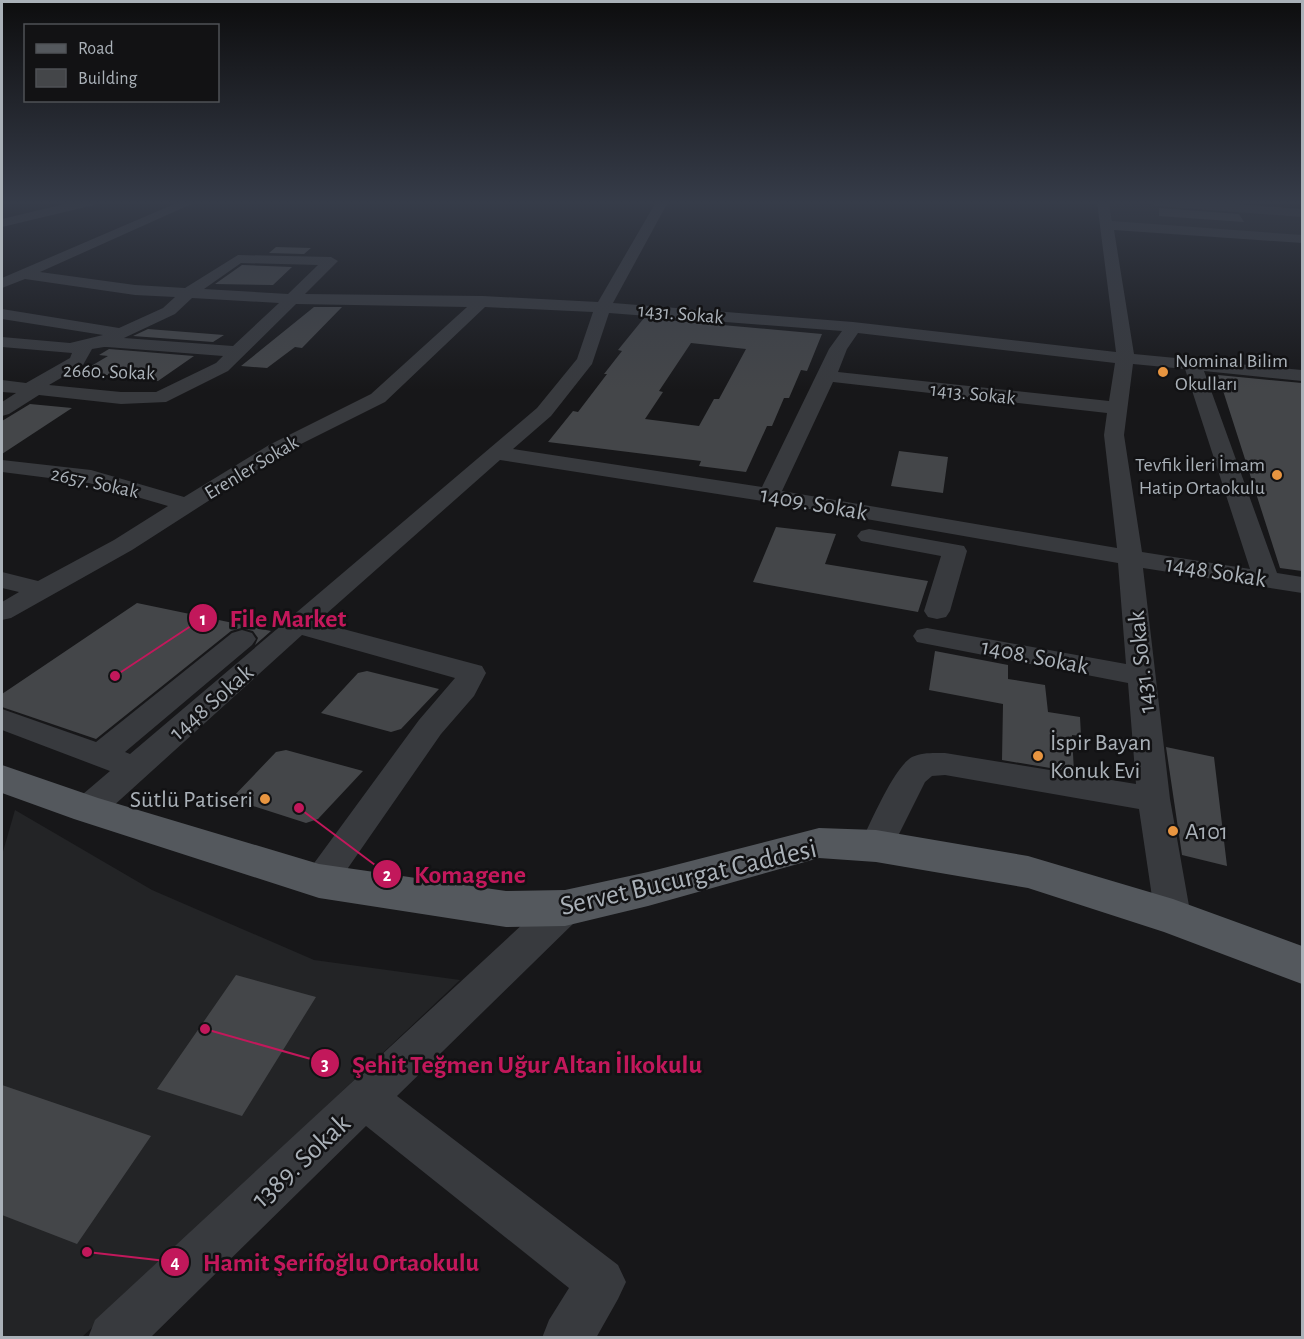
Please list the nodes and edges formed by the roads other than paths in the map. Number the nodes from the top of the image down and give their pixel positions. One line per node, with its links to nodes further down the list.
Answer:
1 (45, 264): 6 (street)
2 (230, 264): 8 (street, 2660. Sokak)
3 (328, 264): 9 (street, 2660. Sokak)
4 (627, 264): 11 (street, 1448 Sokak)
5 (1112, 264): 18 (street, 1431. Sokak)
6 (23, 274): 7 (street); 8 (street, 1431. Sokak)
7 (2, 283)
8 (187, 294): 9 (street, 1431. Sokak); 14 (street)
9 (293, 299): 10 (street, 1431. Sokak); 17 (street, 2660. Sokak)
10 (483, 302): 11 (street, 1431. Sokak); 29 (street, Erenler Sokak)
11 (603, 308): 13 (street, 1431. Sokak); 26 (street, 1448 Sokak)
12 (2, 314): 14 (street)
13 (853, 327): 18 (street, 1431. Sokak); 21 (street)
14 (123, 333): 16 (street)
15 (2, 342): 16 (street)
16 (93, 344): 17 (street); 23 (street)
17 (237, 352): 23 (street, 2660. Sokak)
18 (1125, 356): 19 (street, 1431. Sokak); 24 (street, 1431. Sokak)
19 (1192, 363): 20 (street, 1431. Sokak); 32 (street)
20 (1302, 375)
21 (828, 376): 24 (street, 1413. Sokak); 28 (street)
22 (2, 386): 23 (street, 2660. Sokak)
23 (32, 389): 25 (street)
24 (1118, 408): 31 (street, 1431. Sokak)
25 (2, 410)
26 (497, 453): 28 (street, 1409. Sokak); 37 (street, 1448 Sokak)
27 (2, 466): 29 (street, 2657. Sokak)
28 (769, 495): 30 (street, 1409. Sokak)
29 (188, 505): 35 (street, Erenler Sokak)
30 (869, 535): 31 (street, 1409. Sokak); 39 (street, 1408. Sokak)
31 (1130, 558): 32 (street, 1448 Sokak); 39 (street, 1431. Sokak)
32 (1266, 579): 34 (street, 1448 Sokak)
33 (2, 580): 35 (street)
34 (1302, 585)
35 (41, 590): 36 (street, Erenler Sokak)
36 (2, 612)
37 (299, 626): 42 (street, 1448 Sokak); 47 (street)
38 (242, 639): 41 (street)
39 (1142, 676): 44 (street, 1431. Sokak)
40 (2, 718): 41 (street)
41 (100, 755): 42 (street)
42 (135, 768): 45 (street, 1448 Sokak)
43 (2, 779): 45 (main road, Servet Bucurgat Caddesi)
44 (1154, 799): 46 (street); 49 (street, 1431. Sokak)
45 (88, 809): 47 (main road, Servet Bucurgat Caddesi)
46 (876, 846): 48 (main road, Servet Bucurgat Caddesi); 49 (main road, Servet Bucurgat Caddesi)
47 (320, 881): 48 (main road, Servet Bucurgat Caddesi)
48 (565, 908): 51 (street, 1389. Sokak)
49 (1173, 917): 50 (main road, Servet Bucurgat Caddesi)
50 (1302, 965)
51 (366, 1098): 52 (street, 1389. Sokak); 53 (street)
52 (113, 1338)
53 (567, 1338)

